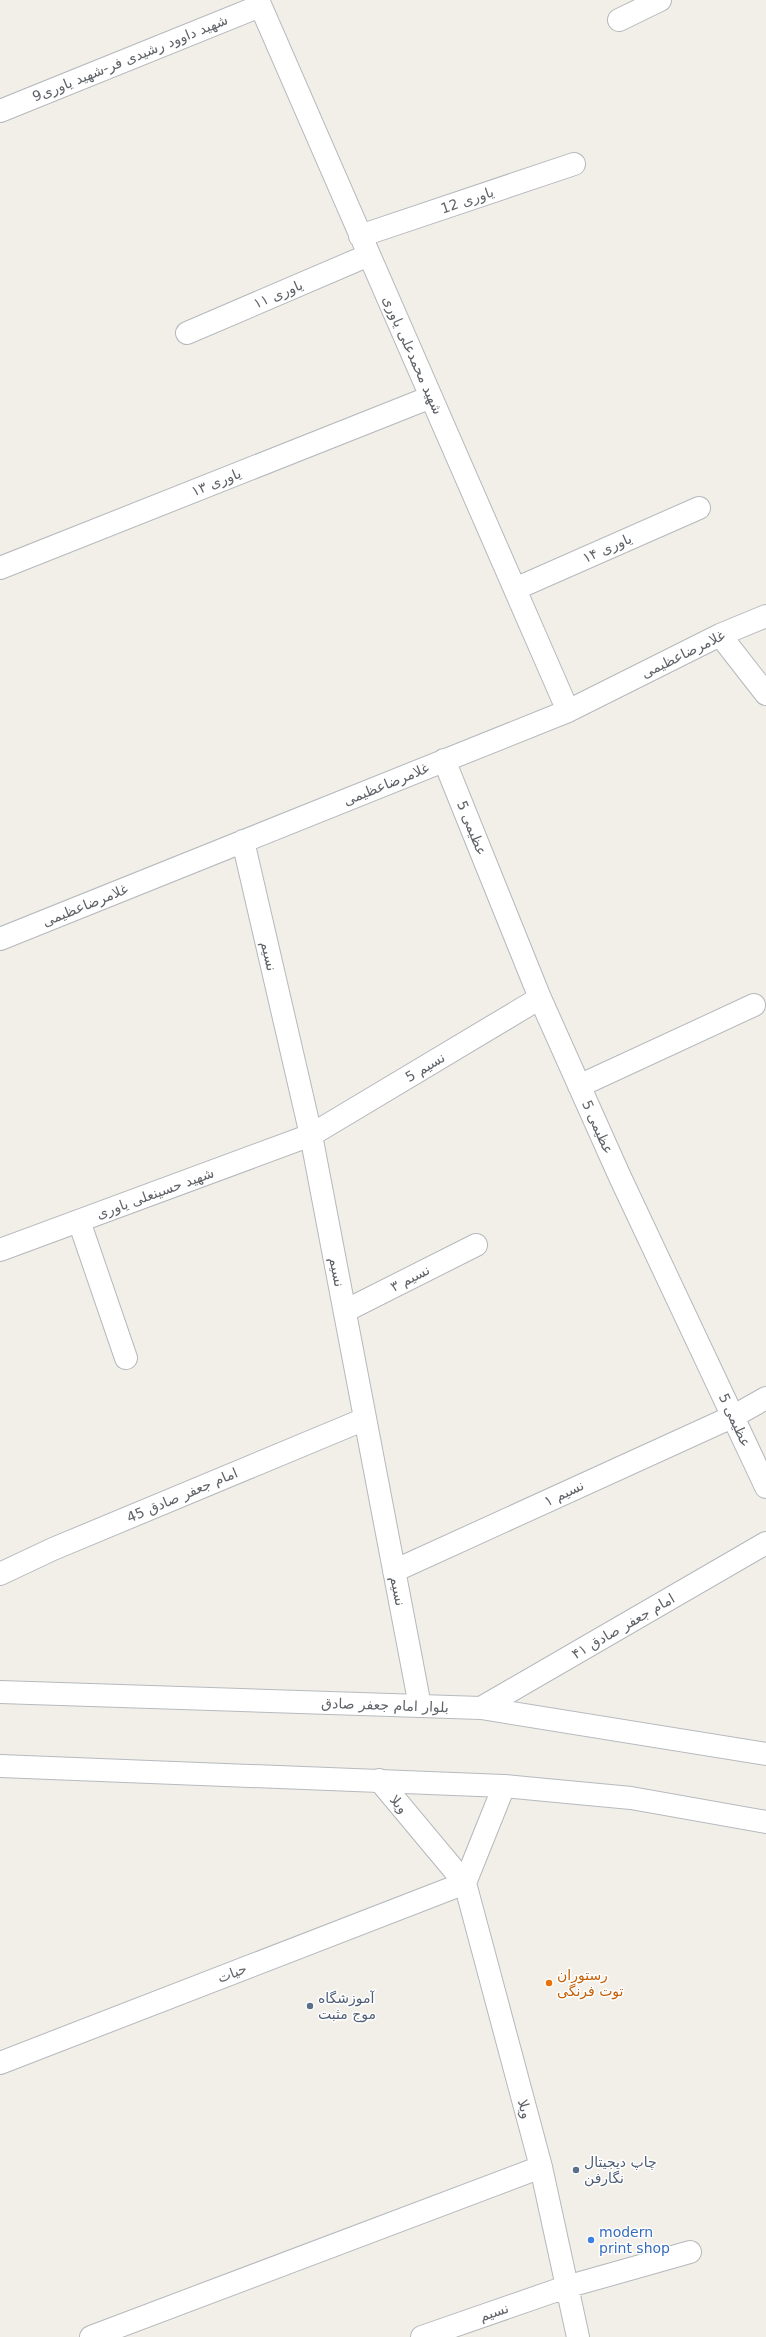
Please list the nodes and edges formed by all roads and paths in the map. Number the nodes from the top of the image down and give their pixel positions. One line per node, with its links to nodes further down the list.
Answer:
1 (660, 0): 3 (street)
2 (259, 3): 4 (street, شهید داوود رشیدی فر-شهید یاوری9); 6 (street, شهید محمدعلی یاوری)
3 (618, 20)
4 (0, 111)
5 (574, 164): 6 (street, یاوری 12)
6 (360, 236): 7 (street, شهید محمدعلی یاوری)
7 (369, 255): 8 (street, یاوری ۱۱); 9 (street, شهید محمدعلی یاوری)
8 (187, 333)
9 (431, 397): 11 (street, یاوری ۱۳); 12 (street, شهید محمدعلی یاوری)
10 (699, 508): 12 (street, یاوری ۱۴)
11 (0, 568)
12 (515, 589): 16 (street, شهید محمدعلی یاوری)
13 (766, 616): 14 (street, غلامرضاعظیمی)
14 (720, 635): 15 (street); 16 (street, غلامرضاعظیمی)
15 (766, 694)
16 (568, 711): 17 (street, غلامرضاعظیمی)
17 (444, 760): 18 (street, غلامرضاعظیمی); 20 (street, عظیمی 5)
18 (243, 841): 19 (street, غلامرضاعظیمی); 23 (street, نسیم)
19 (0, 939)
20 (540, 998): 22 (street, عظیمی 5); 23 (street, نسیم 5)
21 (754, 1005): 22 (street)
22 (579, 1086): 30 (street, عظیمی 5)
23 (311, 1135): 24 (street, شهید حسینعلی یاوری); 27 (street, نسیم)
24 (79, 1221): 26 (street, شهید حسینعلی یاوری); 28 (street)
25 (476, 1245): 27 (street, نسیم ۳)
26 (0, 1250)
27 (344, 1311): 31 (street, نسیم)
28 (126, 1358)
29 (766, 1398): 30 (street, نسیم ۱)
30 (734, 1416): 32 (street, عظیمی 5); 34 (street, نسیم ۱)
31 (365, 1419): 34 (street, نسیم); 35 (street, امام جعفر صادق 45)
32 (766, 1487)
33 (766, 1543): 38 (street, امام جعفر صادق ۴۱)
34 (394, 1571): 37 (street, نسیم)
35 (0, 1574)
36 (0, 1692): 37 (street, بلوار امام جعفر صادق)
37 (420, 1706): 38 (street, بلوار امام جعفر صادق)
38 (481, 1708): 39 (street, بلوار امام جعفر صادق)
39 (766, 1754)
40 (0, 1766): 41 (street)
41 (379, 1780): 42 (street); 44 (street, ویلا)
42 (504, 1786): 43 (street); 44 (street)
43 (766, 1822)
44 (465, 1883): 45 (street, حیات); 46 (street, ویلا)
45 (0, 2063)
46 (541, 2167): 48 (street, ویلا); 49 (street)
47 (690, 2252): 48 (street, نسیم)
48 (566, 2287): 50 (street, نسیم); 51 (street, ویلا)
49 (91, 2337)
50 (422, 2337)
51 (578, 2337)

